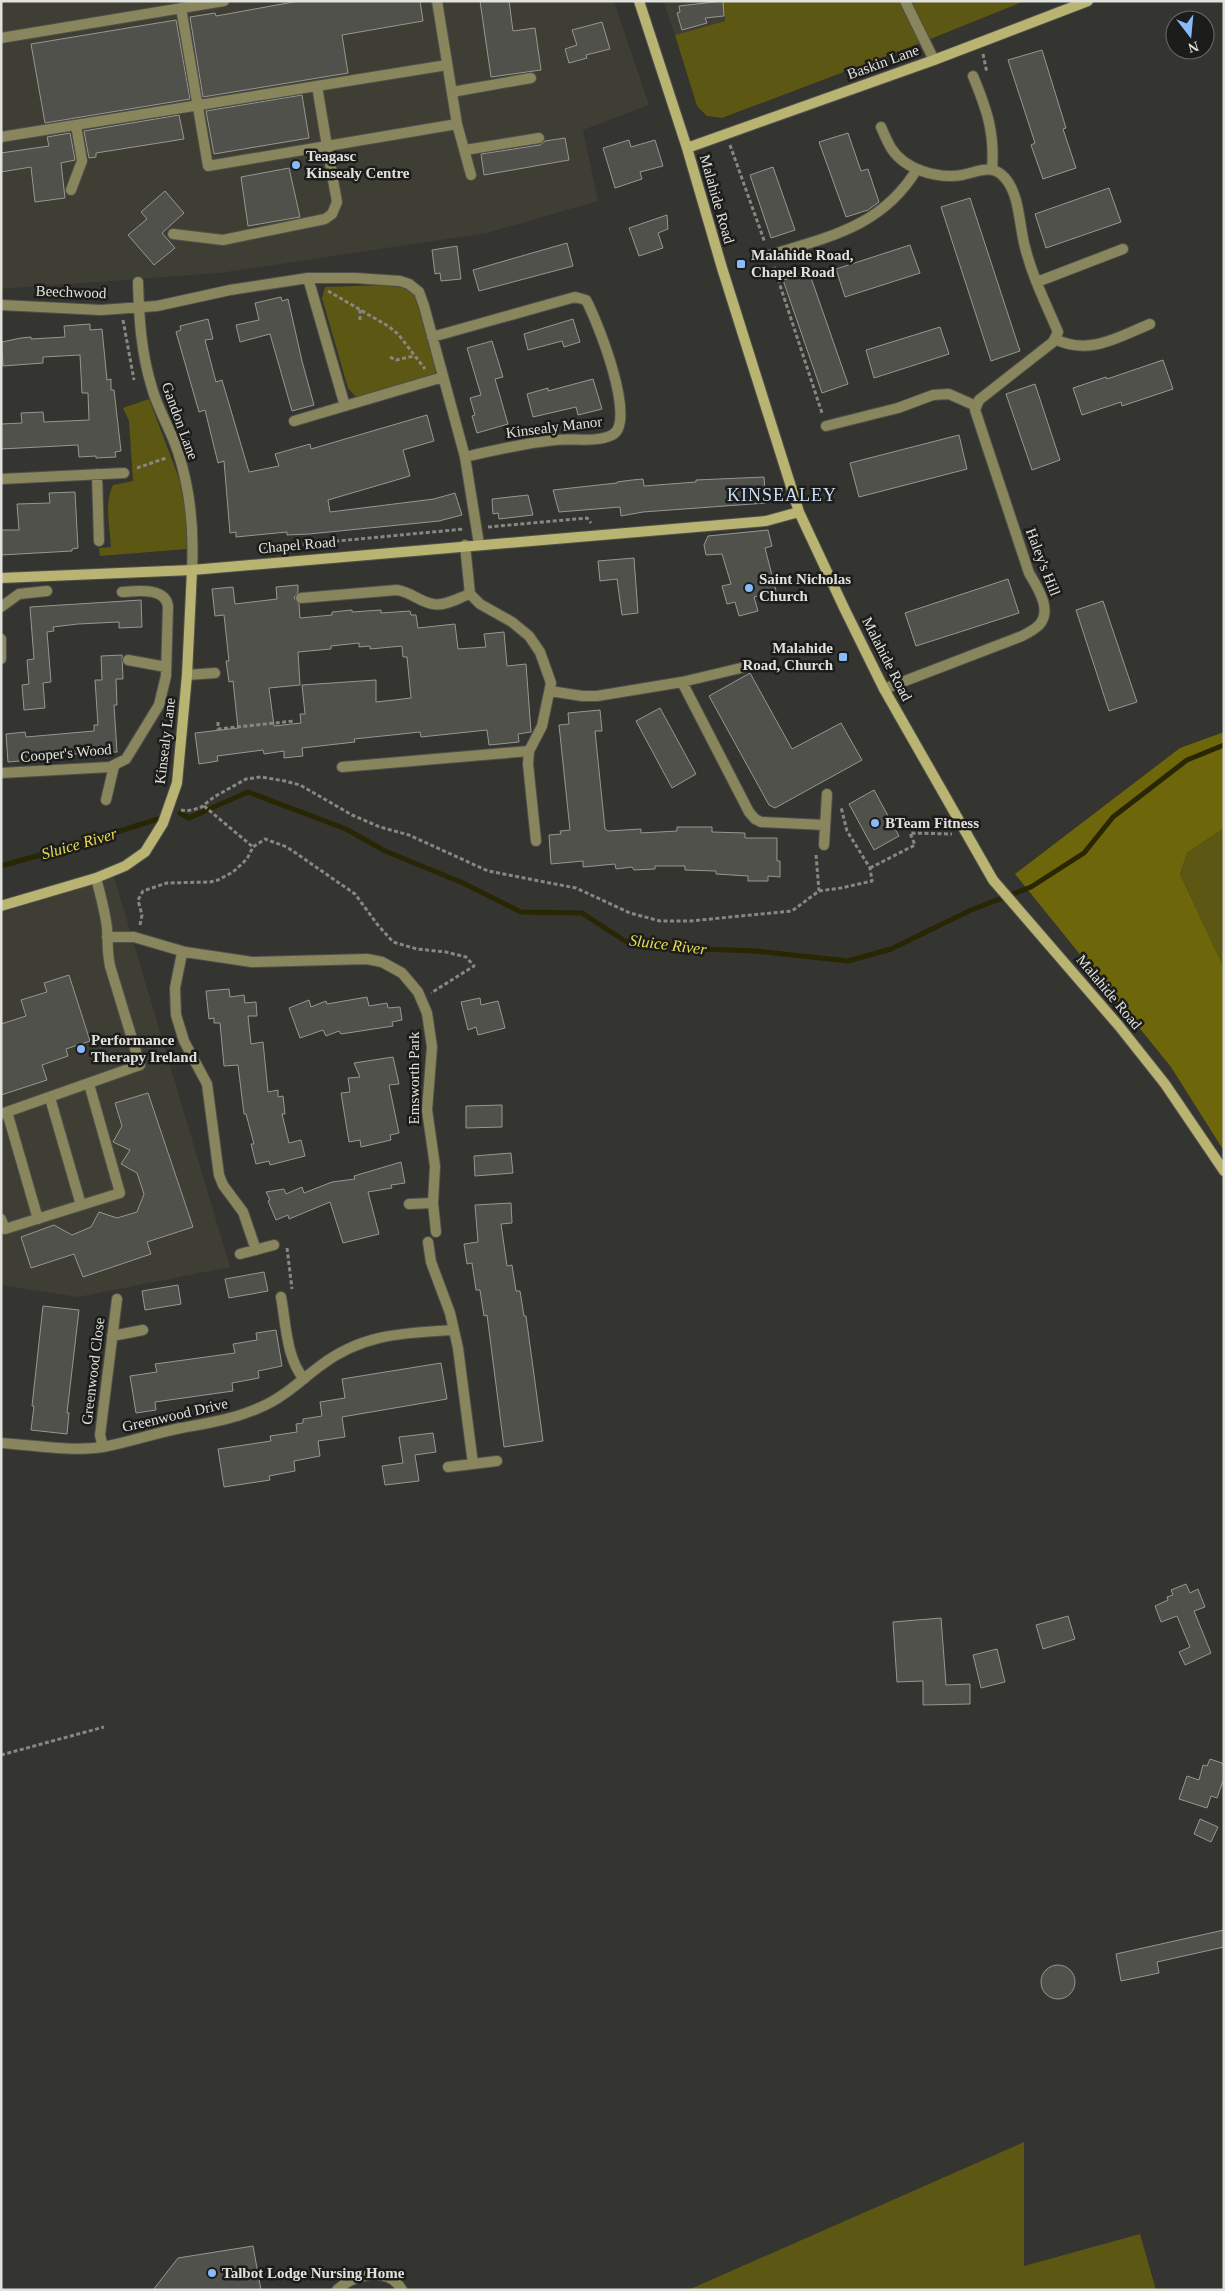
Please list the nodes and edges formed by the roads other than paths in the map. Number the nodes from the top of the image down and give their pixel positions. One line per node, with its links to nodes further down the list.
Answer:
1 (224, 1): 6 (street)
2 (437, 1): 9 (street)
3 (639, 1): 21 (street, Malahide Road)
4 (905, 1): 8 (street)
5 (1088, 1): 8 (street, Baskin Lane)
6 (181, 8): 7 (street); 14 (street)
7 (1, 38)
8 (934, 60): 21 (street, Baskin Lane)
9 (447, 64): 12 (street); 13 (street)
10 (974, 76): 24 (street)
11 (531, 78): 13 (street)
12 (317, 86): 14 (street); 20 (street)
13 (452, 92): 15 (street)
14 (198, 105): 16 (street); 20 (street)
15 (457, 124): 20 (street); 22 (street)
16 (76, 125): 18 (street); 26 (street)
17 (881, 127): 23 (street)
18 (1, 137)
19 (539, 138): 22 (street)
20 (327, 146): 27 (street)
21 (687, 148): 47 (street, Malahide Road)
22 (465, 150): 25 (street)
23 (918, 168): 24 (street); 29 (street)
24 (992, 170): 31 (street)
25 (471, 174)
26 (71, 190)
27 (173, 234)
28 (1123, 249): 31 (street)
29 (770, 255)
30 (138, 282): 34 (street, Gandon Lane)
31 (1037, 282): 37 (street)
32 (310, 283): 34 (street); 36 (street); 39 (street)
33 (1, 304): 34 (street, Beechwood)
34 (139, 306): 51 (street, Gandon Lane)
35 (1150, 324): 37 (street)
36 (432, 337): 38 (street); 43 (street, Kinsealy Manor)
37 (1056, 339): 40 (street)
38 (443, 377): 39 (street); 43 (street)
39 (345, 406): 41 (street)
40 (976, 406): 42 (street); 66 (street, Haley's Hill)
41 (294, 421)
42 (826, 426)
43 (465, 457): 49 (street)
44 (124, 473): 45 (street)
45 (97, 474): 46 (street); 48 (street)
46 (1, 479)
47 (799, 512): 49 (street, Chapel Road); 66 (street, Malahide Road)
48 (99, 541)
49 (479, 544): 50 (street, Chapel Road)
50 (465, 545): 51 (street, Chapel Road); 55 (street)
51 (192, 570): 52 (street, Chapel Road); 64 (street, Kinsealy Lane)
52 (1, 578)
53 (47, 591): 57 (street)
54 (122, 592): 61 (street, Cooper's Wood)
55 (470, 594): 56 (street); 67 (street)
56 (301, 598)
57 (1, 607)
58 (1, 639): 59 (street)
59 (1, 660)
60 (128, 660): 61 (street)
61 (166, 667): 69 (street, Cooper's Wood)
62 (745, 667): 65 (street)
63 (215, 673): 64 (street)
64 (188, 675): 77 (street, Kinsealy Lane)
65 (682, 682): 67 (street); 74 (street)
66 (884, 689): 84 (street, Malahide Road)
67 (550, 691): 68 (street)
68 (529, 751): 70 (street); 75 (street)
69 (114, 766): 71 (street, Cooper's Wood); 73 (street)
70 (342, 767)
71 (1, 773)
72 (827, 794): 74 (street)
73 (106, 800)
74 (825, 825): 76 (street)
75 (536, 841)
76 (824, 845)
77 (96, 878): 78 (street, Kinsealy Lane); 79 (street)
78 (1, 906)
79 (107, 937): 80 (street, Emsworth Park); 81 (street)
80 (185, 952): 85 (street, Emsworth Park); 93 (street)
81 (89, 1084): 82 (street); 87 (street)
82 (50, 1098): 83 (street); 87 (street)
83 (4, 1113): 89 (street)
84 (1224, 1171)
85 (433, 1203): 86 (street); 90 (street, Emsworth Park)
86 (409, 1204)
87 (81, 1205): 89 (street)
88 (1, 1219): 89 (street)
89 (38, 1219)
90 (436, 1232)
91 (428, 1242): 98 (street)
92 (274, 1245): 93 (street)
93 (256, 1250): 94 (street)
94 (240, 1254)
95 (281, 1297): 100 (street)
96 (117, 1299): 99 (street, Greenwood Close)
97 (143, 1330): 99 (street)
98 (453, 1330): 100 (street, Greenwood Drive); 104 (street)
99 (112, 1336): 102 (street, Greenwood Close)
100 (304, 1379): 102 (street, Greenwood Drive)
101 (1, 1442): 102 (street, Greenwood Drive)
102 (103, 1447)
103 (497, 1461): 104 (street)
104 (472, 1464): 105 (street)
105 (448, 1467)
106 (337, 2290): 107 (street)
107 (402, 2290)

